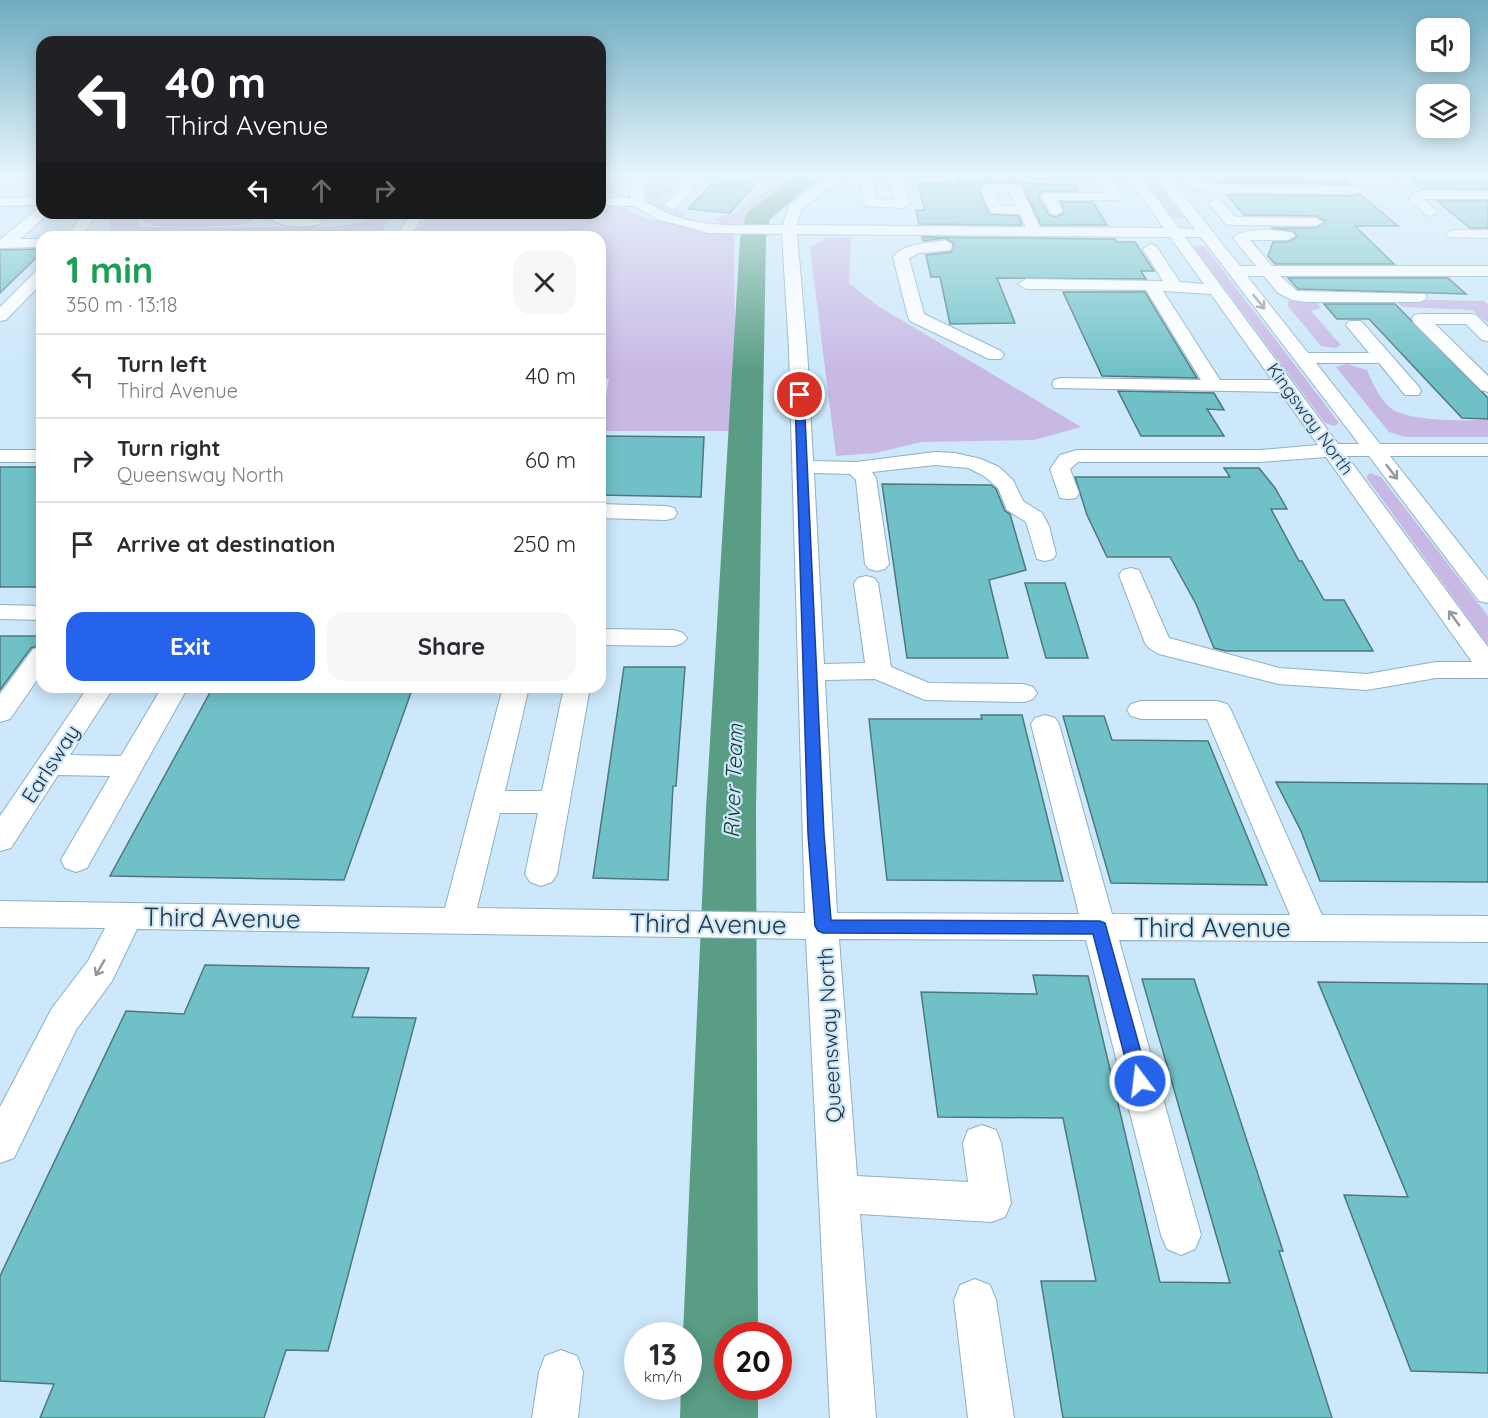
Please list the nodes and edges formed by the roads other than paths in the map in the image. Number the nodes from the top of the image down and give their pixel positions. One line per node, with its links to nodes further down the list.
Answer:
1 (782, 239): 34 (street, Queensway North)
2 (944, 239): 21 (street)
3 (1181, 239): 16 (street, Kingsway North)
4 (1209, 239): 9 (street, Kingsway North)
5 (1241, 239): 10 (street)
6 (36, 243): 7 (street)
7 (3, 244)
8 (1151, 249): 15 (street)
9 (1233, 271): 10 (street); 22 (street, Kingsway North, one-way to 22)
10 (1267, 271): 11 (street); 17 (street)
11 (1488, 271)
12 (36, 280): 18 (street)
13 (1026, 284): 14 (street)
14 (1151, 285): 15 (street); 25 (street)
15 (1175, 288): 16 (street)
16 (1216, 290): 26 (street, Kingsway North)
17 (1419, 297)
18 (0, 316)
19 (1355, 326): 23 (street)
20 (1488, 336): 27 (street)
21 (995, 355)
22 (1304, 358): 23 (street); 30 (street, Kingsway North)
23 (1383, 358): 28 (street)
24 (1061, 384): 25 (street)
25 (1214, 385): 26 (street)
26 (1286, 386): 29 (street, Kingsway North)
27 (1488, 386)
28 (1412, 391)
29 (1333, 450): 30 (street); 36 (street); 48 (street, Kingsway North, one-way to 29)
30 (1375, 450): 31 (street); 41 (street, Kingsway North, one-way to 41)
31 (1488, 450)
32 (0, 456): 33 (street)
33 (36, 456)
34 (803, 467): 35 (street); 50 (street, Queensway North)
35 (856, 468): 39 (street); 51 (street)
36 (1068, 493)
37 (606, 511): 38 (street)
38 (666, 513)
39 (1045, 554)
40 (1131, 575): 49 (street)
41 (1481, 578): 42 (street, Kingsway North)
42 (1488, 596)
43 (0, 612): 44 (street)
44 (36, 613)
45 (606, 637): 46 (street)
46 (674, 638)
47 (36, 663): 58 (street)
48 (1488, 665)
49 (1488, 670)
50 (811, 672): 51 (street); 70 (street, Queensway North)
51 (879, 672): 56 (street)
52 (97, 693): 60 (street, Earlsway)
53 (172, 693): 61 (street)
54 (515, 693): 62 (street)
55 (576, 693): 63 (street)
56 (1024, 693)
57 (1141, 710): 72 (street)
58 (0, 713)
59 (1046, 724): 71 (street)
60 (50, 765): 61 (street); 64 (street, Earlsway)
61 (130, 766): 65 (street)
62 (488, 802): 63 (street); 69 (street)
63 (554, 802): 66 (street)
64 (0, 840)
65 (76, 860)
66 (541, 874)
67 (0, 914): 68 (street, Third Avenue)
68 (127, 916): 69 (street, Third Avenue); 75 (street, one-way to 75)
69 (458, 921): 70 (street, Third Avenue)
70 (823, 926): 71 (street, Third Avenue); 76 (street, Queensway North)
71 (1100, 928): 72 (street, Third Avenue); 77 (street)
72 (1311, 929): 73 (street, Third Avenue)
73 (1488, 929)
74 (982, 1143): 76 (street)
75 (0, 1145)
76 (840, 1194): 81 (street, Queensway North)
77 (1181, 1235)
78 (975, 1300): 82 (street)
79 (561, 1372): 80 (street)
80 (555, 1418)
81 (853, 1418)
82 (991, 1418)

